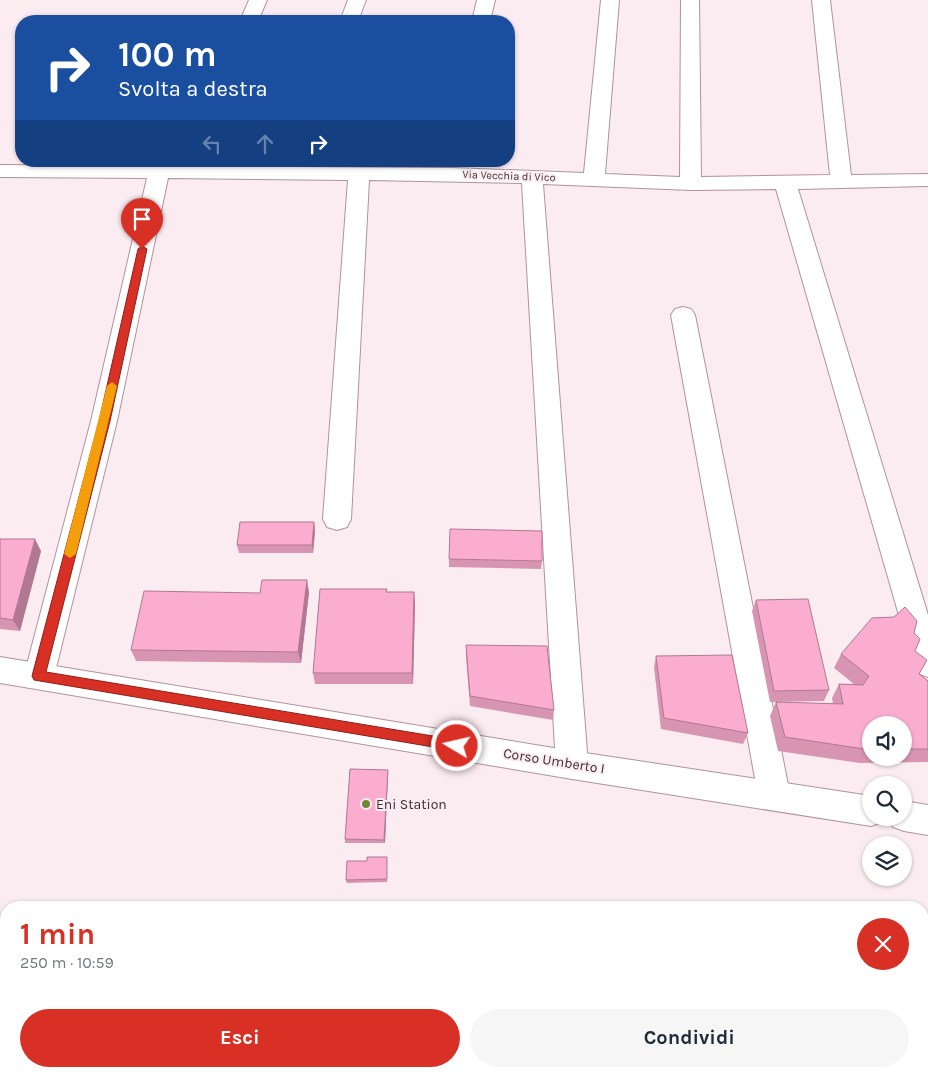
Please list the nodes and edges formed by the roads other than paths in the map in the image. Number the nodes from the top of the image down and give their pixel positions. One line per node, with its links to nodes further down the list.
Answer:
1 (258, 0): 7 (street)
2 (356, 0): 8 (street)
3 (486, 0): 9 (street)
4 (610, 0): 16 (street)
5 (690, 0): 20 (street)
6 (821, 0): 19 (street)
7 (252, 15)
8 (351, 15)
9 (483, 15)
10 (300, 167): 12 (street, Via Vecchia di Vico); 14 (street, Via Vecchia di Vico)
11 (453, 168): 14 (street, Via Vecchia di Vico); 15 (street, Via Vecchia di Vico)
12 (176, 169): 13 (street, Via Vecchia di Vico); 26 (street)
13 (4, 172): 21 (street)
14 (359, 174): 23 (street)
15 (532, 176): 16 (street, Via Vecchia di Vico); 27 (street)
16 (594, 180): 20 (street, Via Vecchia di Vico)
17 (928, 180): 19 (street, Via Vecchia di Vico)
18 (785, 182): 19 (street, Via Vecchia di Vico); 20 (street, Via Vecchia di Vico); 24 (street)
19 (841, 182)
20 (691, 184)
21 (0, 194)
22 (683, 315): 28 (street)
23 (337, 519)
24 (928, 664)
25 (0, 670): 26 (street, Corso Umberto I)
26 (39, 676): 27 (street, Corso Umberto I)
27 (572, 765): 28 (street, Corso Umberto I)
28 (774, 795): 29 (street, Corso Umberto I)
29 (862, 810)
30 (912, 817): 31 (street)
31 (928, 820)

